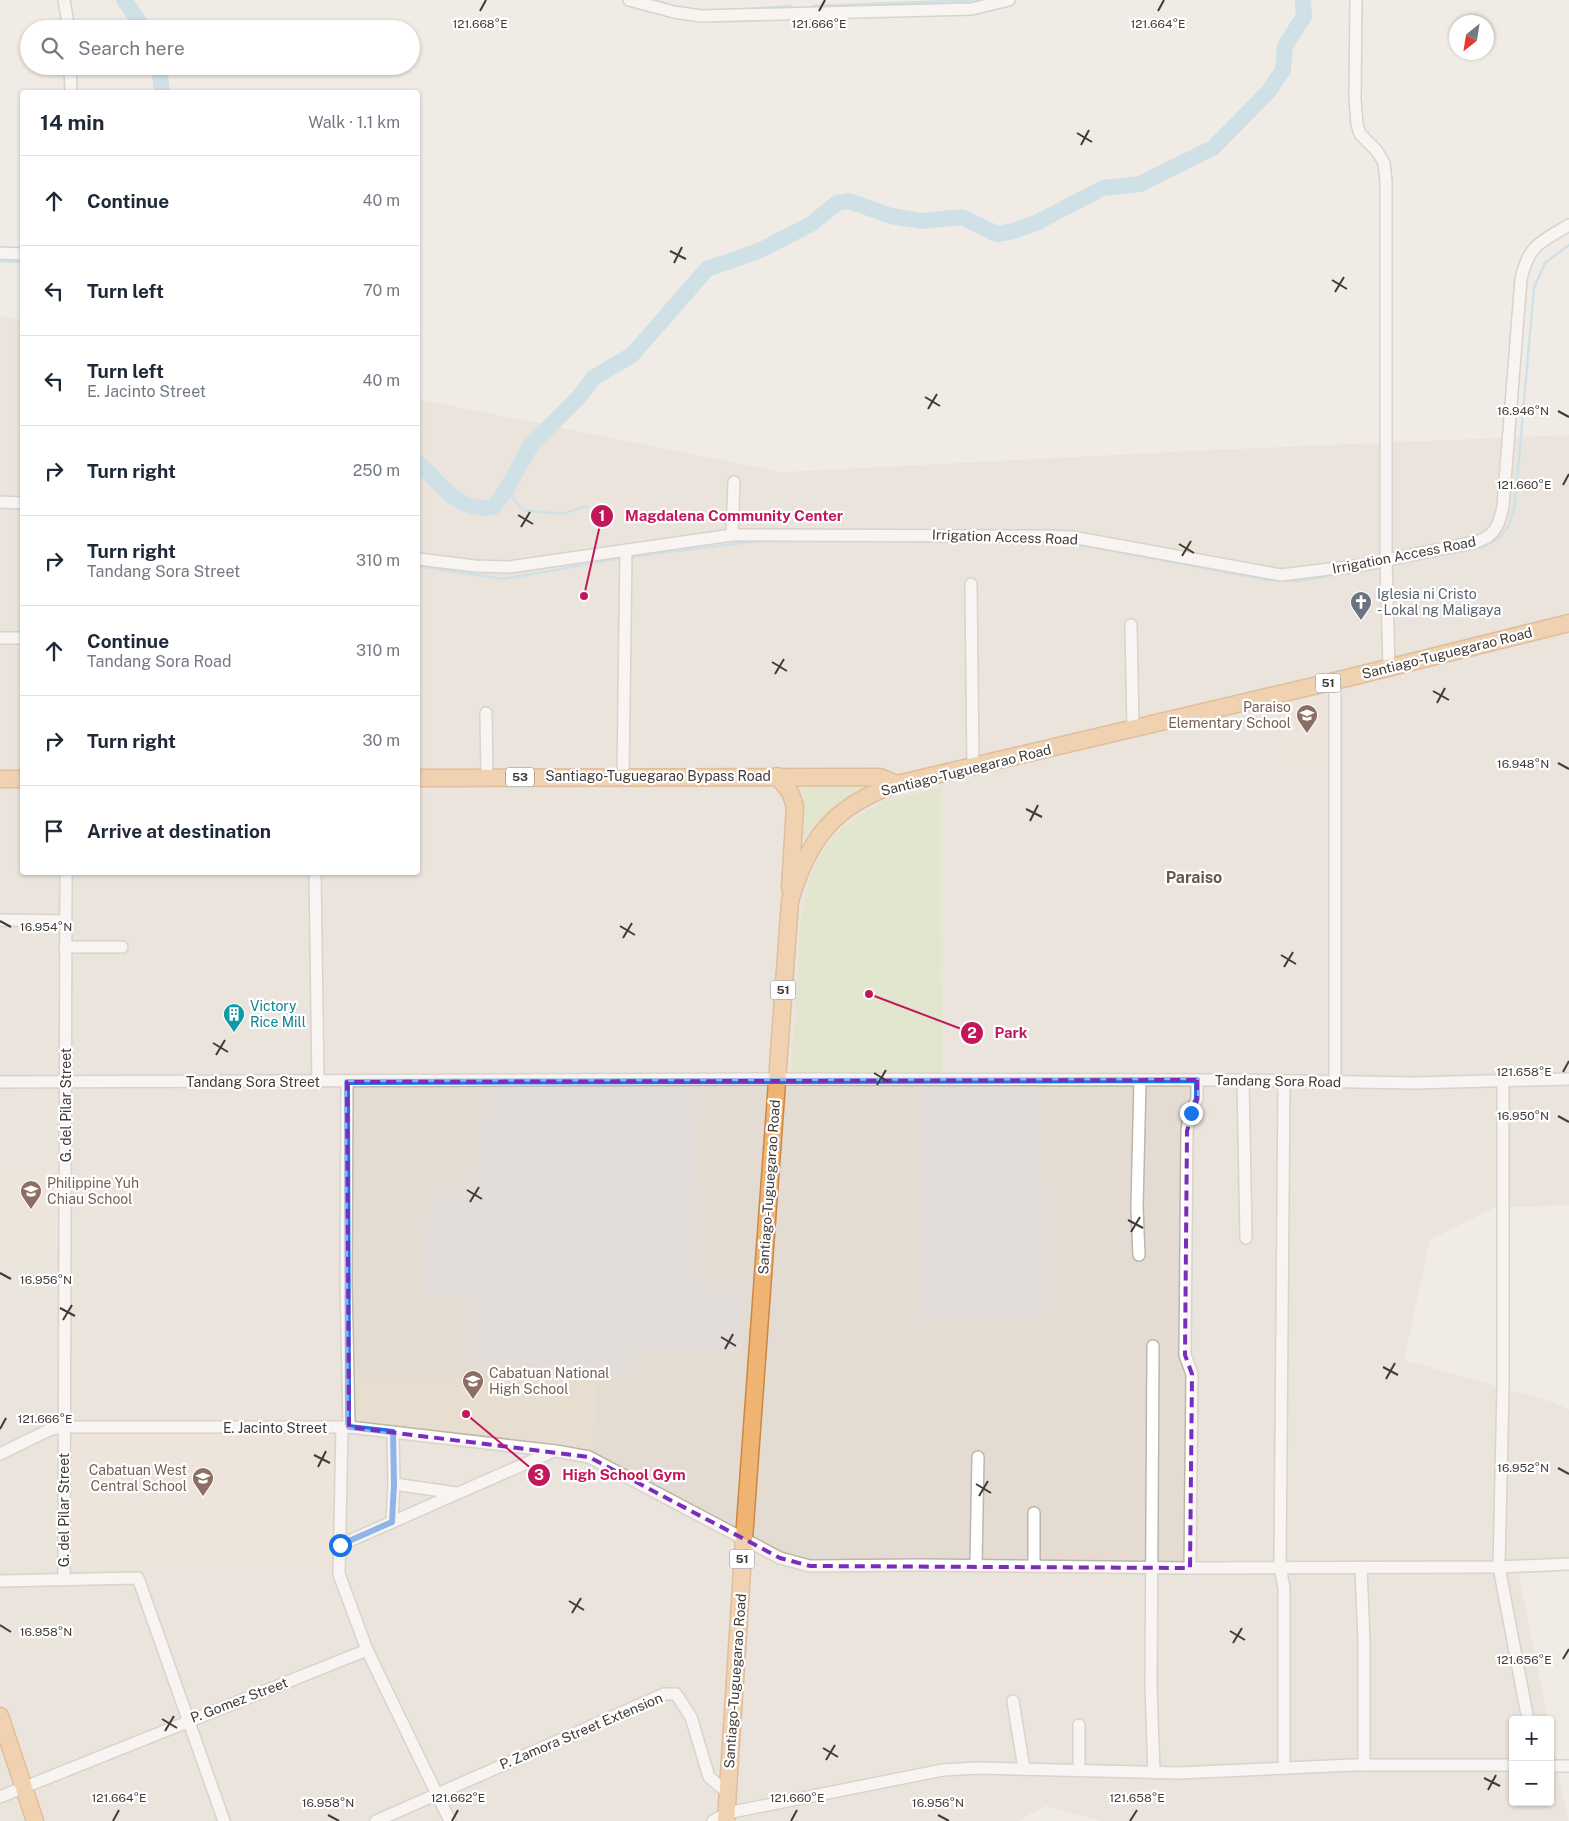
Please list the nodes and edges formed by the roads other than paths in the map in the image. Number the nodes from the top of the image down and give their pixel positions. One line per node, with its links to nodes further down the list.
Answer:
1 (64, 0): 5 (street)
2 (629, 0): 3 (street)
3 (1009, 0)
4 (1356, 0): 17 (street)
5 (67, 20)
6 (70, 75): 7 (street)
7 (71, 90)
8 (1569, 225): 17 (street, Irrigation Access Road)
9 (0, 253): 10 (street)
10 (20, 254)
11 (734, 482): 14 (street)
12 (0, 502): 13 (street)
13 (20, 503)
14 (732, 535): 15 (street, Irrigation Access Road); 17 (street, Irrigation Access Road)
15 (626, 550): 16 (street, Irrigation Access Road); 30 (street)
16 (420, 559)
17 (1386, 559): 23 (street)
18 (971, 584): 27 (street)
19 (1569, 623): 23 (highway, Santiago-Tuguegarao Road / 51)
20 (1131, 625): 26 (street)
21 (0, 638): 22 (street)
22 (20, 638)
23 (1389, 667): 24 (highway, Santiago-Tuguegarao Road / 51)
24 (1335, 681): 26 (highway, Santiago-Tuguegarao Road / 51); 53 (street)
25 (486, 713): 29 (street)
26 (1133, 729): 27 (highway, Santiago-Tuguegarao Road / 51)
27 (973, 767): 34 (highway, Santiago-Tuguegarao Road / 51)
28 (777, 776): 30 (highway, Santiago-Tuguegarao Bypass Road / 53); 34 (highway, Santiago-Tuguegarao Bypass Road / 53); 37 (highway)
29 (487, 777): 30 (highway, Santiago-Tuguegarao Bypass Road / 53); 31 (highway, Santiago-Tuguegarao Bypass Road / 53)
30 (623, 777)
31 (420, 778)
32 (0, 779): 33 (highway)
33 (20, 779)
34 (896, 784): 37 (highway, Santiago-Tuguegarao Road / 51)
35 (66, 875): 39 (street, G. del Pilar Street)
36 (315, 875): 50 (street)
37 (790, 901): 44 (highway, Santiago-Tuguegarao Road / 51)
38 (0, 920): 39 (street)
39 (66, 921): 40 (street, G. del Pilar Street)
40 (65, 947): 41 (street); 49 (street, G. del Pilar Street)
41 (122, 947)
42 (1569, 1078): 43 (street, Tandang Sora Road)
43 (1503, 1079): 53 (street, Tandang Sora Road); 74 (street)
44 (776, 1080): 47 (street, Tandang Sora Road); 51 (street, Tandang Sora Street); 67 (highway, Santiago-Tuguegarao Road / 51)
45 (1197, 1080): 46 (street, Tandang Sora Road); 47 (street, Tandang Sora Road); 76 (street)
46 (1243, 1080): 52 (street, Tandang Sora Road); 54 (street)
47 (1140, 1081): 55 (street)
48 (0, 1082): 49 (street, Tandang Sora Street)
49 (65, 1082): 50 (street, Tandang Sora Street); 57 (street, G. del Pilar Street)
50 (318, 1082): 51 (street, Tandang Sora Street)
51 (347, 1082): 58 (street)
52 (1284, 1082): 53 (street, Tandang Sora Road); 72 (street)
53 (1335, 1082)
54 (1246, 1238)
55 (1139, 1255)
56 (1153, 1346): 75 (street)
57 (64, 1427): 58 (street, E. Jacinto Street); 61 (street, E. Jacinto Street); 77 (street, G. del Pilar Street)
58 (345, 1428): 59 (street, E. Jacinto Street); 68 (street)
59 (393, 1432): 60 (street, E. Jacinto Street); 63 (street)
60 (556, 1451): 64 (street); 67 (street, E. Jacinto Street)
61 (0, 1454)
62 (978, 1457): 70 (street)
63 (394, 1484): 64 (street); 66 (street)
64 (456, 1493): 66 (street)
65 (1034, 1513): 71 (street)
66 (392, 1522): 68 (street)
67 (744, 1539): 70 (street, E. Jacinto Street); 94 (highway, Santiago-Tuguegarao Road / 51)
68 (340, 1545): 79 (street)
69 (1569, 1564): 74 (street, E. Jacinto Street)
70 (976, 1565): 71 (street, E. Jacinto Street)
71 (1034, 1566): 75 (street, E. Jacinto Street)
72 (1280, 1567): 73 (street, E. Jacinto Street); 76 (street, E. Jacinto Street); 89 (street)
73 (1361, 1567): 74 (street, E. Jacinto Street); 85 (street)
74 (1499, 1567): 82 (street)
75 (1152, 1568): 76 (street, E. Jacinto Street); 92 (street)
76 (1190, 1568)
77 (64, 1578): 78 (street); 83 (street)
78 (0, 1581)
79 (367, 1650): 83 (street, P. Gomez Street); 95 (street)
80 (1013, 1701): 90 (street)
81 (0, 1716): 93 (highway)
82 (1527, 1716)
83 (190, 1719): 93 (street, P. Gomez Street); 99 (street)
84 (1079, 1725): 91 (street)
85 (1364, 1765): 86 (street); 89 (street)
86 (1509, 1766)
87 (1554, 1766): 88 (street)
88 (1569, 1766)
89 (1284, 1768): 92 (street)
90 (1024, 1769): 91 (street); 97 (street)
91 (1079, 1771): 92 (street)
92 (1154, 1773)
93 (23, 1786): 96 (street, P. Gomez Street); 98 (highway)
94 (728, 1793): 95 (street, P. Zamora Street Extension); 97 (highway, Santiago-Tuguegarao Road / 51)
95 (438, 1794): 100 (street, P. Zamora Street Extension); 101 (street)
96 (0, 1797)
97 (722, 1818)
98 (35, 1821)
99 (224, 1821)
100 (376, 1821)
101 (450, 1821)

